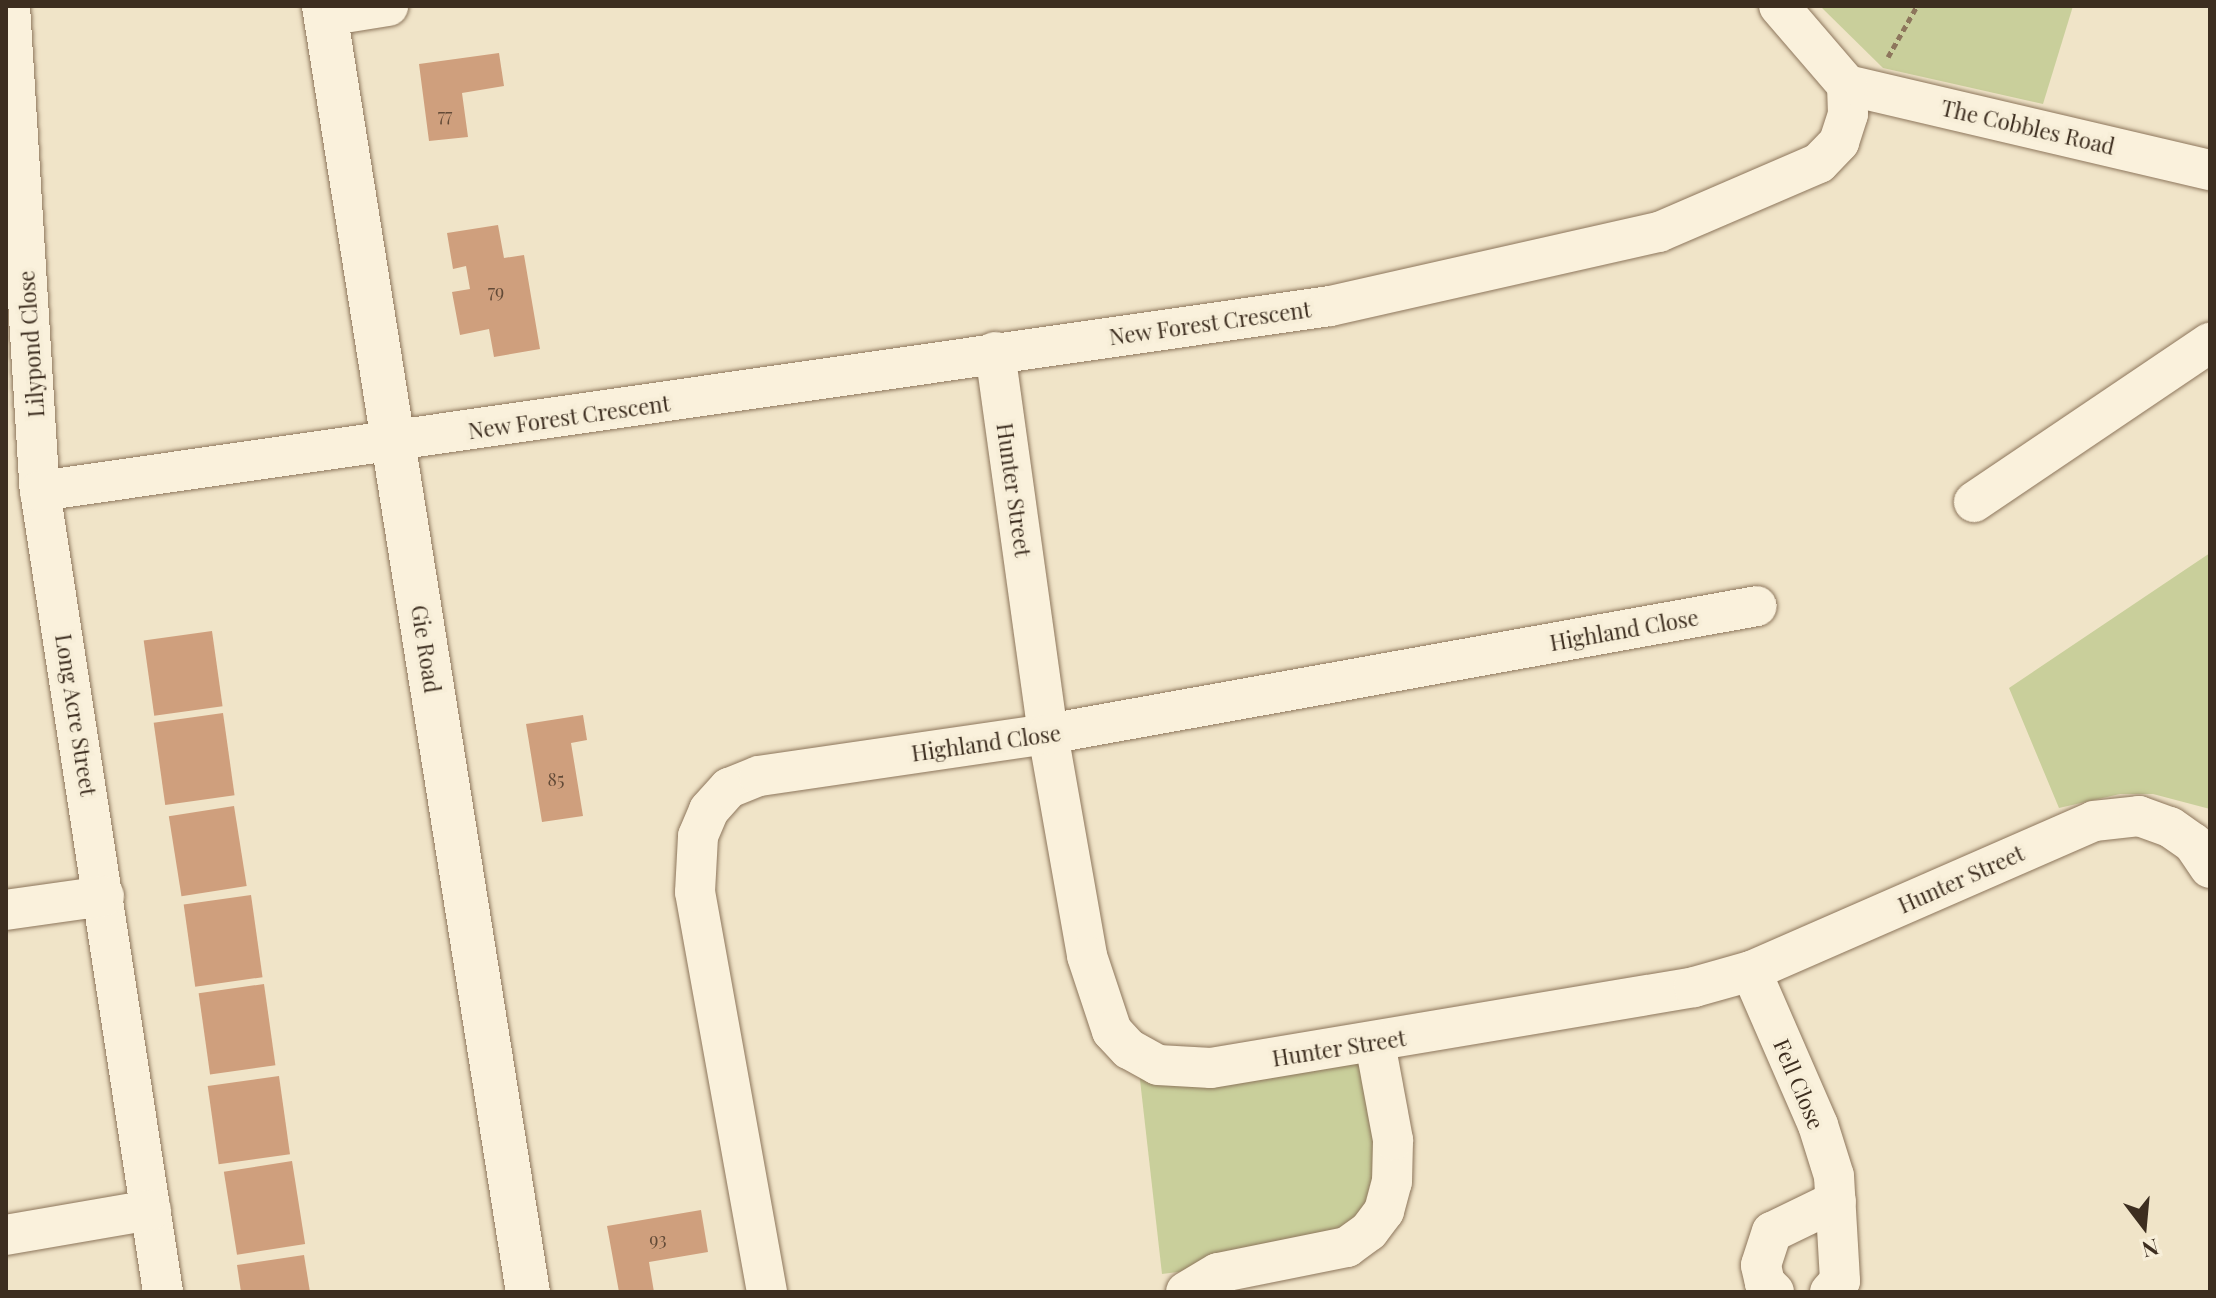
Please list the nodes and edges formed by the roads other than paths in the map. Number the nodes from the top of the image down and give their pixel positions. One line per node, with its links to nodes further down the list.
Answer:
1 (10, 6): 10 (street, Lilypond Close)
2 (388, 6): 4 (street)
3 (1779, 6): 5 (street)
4 (324, 11): 9 (street, Gie Road)
5 (1858, 88): 6 (street, The Cobbles Road); 8 (street, New Forest Crescent)
6 (2210, 170)
7 (2210, 343): 11 (street)
8 (995, 352): 9 (street, New Forest Crescent); 13 (street, Hunter Street)
9 (394, 443): 10 (street); 23 (street, Gie Road)
10 (40, 491): 15 (street, Long Acre Street)
11 (1974, 502)
12 (1757, 606): 13 (street, Highland Close)
13 (1048, 734): 18 (street, Hunter Street); 24 (street, Highland Close)
14 (2204, 849): 17 (street, Hunter Street)
15 (104, 896): 16 (street); 20 (street, Long Acre Street)
16 (6, 910)
17 (1751, 971): 18 (street, Hunter Street); 19 (street, Fell Close)
18 (1375, 1043): 25 (street)
19 (1836, 1201): 26 (street); 27 (street, Fell Close)
20 (151, 1210): 21 (street); 22 (street, Long Acre Street)
21 (6, 1235)
22 (163, 1292)
23 (528, 1292)
24 (767, 1292)
25 (1186, 1292)
26 (1774, 1292)
27 (1830, 1292)

